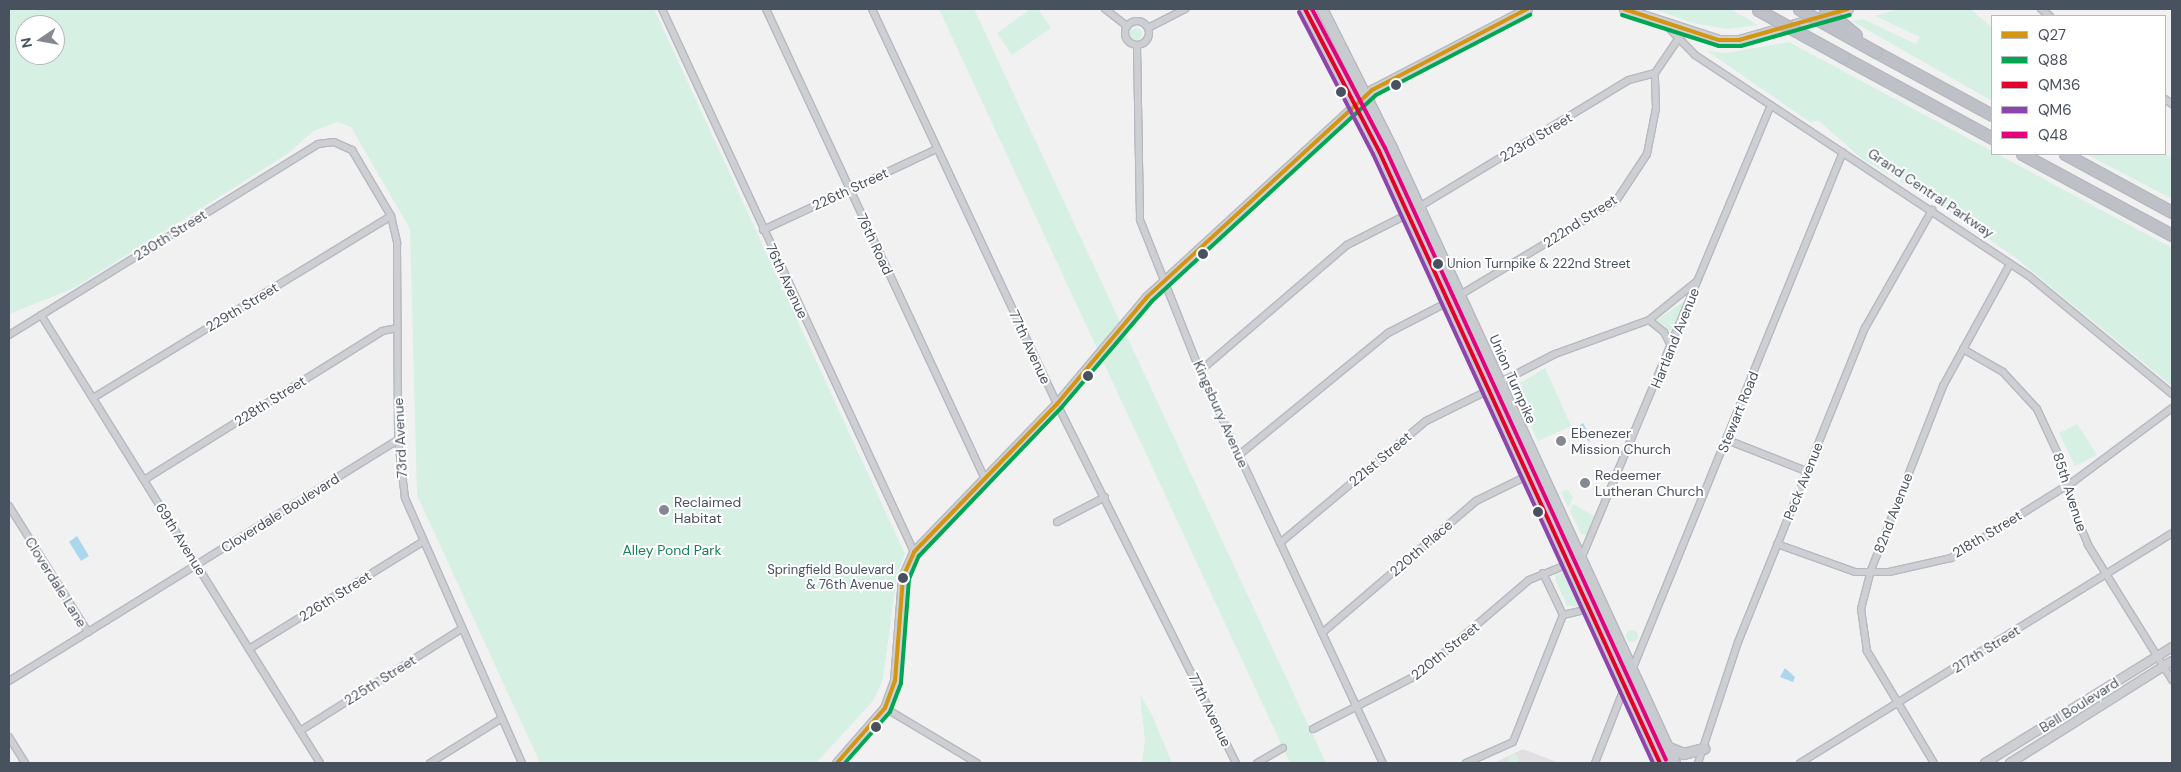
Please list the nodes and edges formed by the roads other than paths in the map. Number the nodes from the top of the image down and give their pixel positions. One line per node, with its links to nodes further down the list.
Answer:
1 (662, 9): 38 (street, 76th Avenue)
2 (766, 9): 32 (street, 76th Road)
3 (872, 9): 28 (street, 77th Avenue)
4 (1105, 9): 14 (street)
5 (1185, 9): 16 (street)
6 (1305, 9): 23 (main road, Union Turnpike)
7 (1322, 9): 22 (main road, Union Turnpike)
8 (1527, 9): 22 (main road)
9 (1624, 9): 15 (main road)
10 (1757, 9): 26 (highway, bridge)
11 (1799, 9): 20 (highway, bridge)
12 (1825, 9): 20 (highway, bridge)
13 (1848, 9): 17 (main road)
14 (1127, 26): 16 (street); 19 (street)
15 (1667, 26): 17 (main road); 18 (street, Grand Central Parkway)
16 (1148, 28): 19 (street)
17 (1685, 29): 18 (street)
18 (1679, 39): 21 (street); 24 (street, Grand Central Parkway)
19 (1137, 46): 42 (street, Kingsbury Avenue)
20 (1876, 52): 25 (highway)
21 (1655, 73): 33 (street, 223rd Street); 43 (street, 222nd Street)
22 (1367, 95): 23 (main road); 33 (main road, Union Turnpike)
23 (1356, 104): 36 (main road, Union Turnpike); 42 (main road)
24 (1771, 105): 29 (street, Grand Central Parkway); 41 (street, Hartland Avenue)
25 (1991, 114)
26 (1991, 137)
27 (334, 142): 37 (street, 73rd Avenue); 45 (street, 230th Street)
28 (937, 149): 32 (street, 226th Street); 56 (street, 77th Avenue)
29 (1843, 152): 34 (street, Grand Central Parkway); 59 (street, Stewart Road)
30 (2024, 155): 39 (highway)
31 (2066, 155): 35 (highway)
32 (850, 189): 38 (street, 226th Street); 63 (street, 76th Road)
33 (1419, 207): 43 (main road, Union Turnpike)
34 (1932, 210): 40 (street, Grand Central Parkway); 61 (street, Peck Avenue)
35 (2172, 212)
36 (1408, 214): 44 (main road, Union Turnpike); 51 (street)
37 (391, 216): 47 (street, 73rd Avenue); 55 (street, 229th Street)
38 (763, 230): 73 (street, 76th Avenue)
39 (2172, 235)
40 (2010, 264): 50 (street, 82nd Avenue); 54 (street, Grand Central Parkway)
41 (1700, 277): 46 (street); 49 (street, Hartland Avenue)
42 (1167, 281): 51 (street, Kingsbury Avenue); 56 (main road)
43 (1460, 295): 52 (main road, Union Turnpike)
44 (1448, 302): 53 (main road, Union Turnpike); 60 (street)
45 (41, 315): 48 (street, 230th Street); 55 (street, 69th Avenue)
46 (1649, 320): 49 (street); 52 (street)
47 (398, 328): 58 (street, 73rd Avenue); 64 (street, 228th Street)
48 (9, 335)
49 (1672, 348): 74 (street, Hartland Avenue)
50 (1963, 349): 65 (street, 85th Avenue); 77 (street, 82nd Avenue)
51 (1200, 370): 60 (street, Kingsbury Avenue)
52 (1499, 384): 74 (main road, Union Turnpike)
53 (1489, 390): 62 (main road, Union Turnpike); 71 (street, 221st Street)
54 (2172, 394)
55 (93, 398): 64 (street, 69th Avenue)
56 (1057, 404): 63 (main road); 66 (street, 77th Avenue)
57 (2172, 408): 65 (street, 218th Street)
58 (398, 440): 70 (street, 73rd Avenue); 75 (street, Cloverdale Boulevard)
59 (1727, 440): 61 (street); 90 (street, Stewart Road)
60 (1239, 455): 71 (street, Kingsbury Avenue)
61 (1806, 471): 72 (street, Peck Avenue)
62 (1529, 475): 76 (main road, Union Turnpike); 84 (street, 220th Place)
63 (985, 479): 73 (main road)
64 (144, 480): 75 (street, 69th Avenue)
65 (2067, 485): 77 (street, 218th Street); 79 (street, 85th Avenue)
66 (1105, 496): 68 (street); 110 (street, 77th Avenue)
67 (9, 506): 83 (street, Cloverdale Lane)
68 (1057, 522)
69 (2172, 533): 79 (street, 217th Street)
70 (422, 542): 82 (street, 73rd Avenue); 86 (street, 226th Street)
71 (1280, 543): 84 (street, Kingsbury Avenue)
72 (1777, 544): 77 (street, 218th Street); 103 (street, Peck Avenue)
73 (914, 552): 95 (main road)
74 (1581, 559): 76 (street); 90 (main road, Union Turnpike)
75 (197, 564): 83 (street, Cloverdale Boulevard); 86 (street, 69th Avenue)
76 (1570, 564): 78 (street, 220th Street); 80 (main road, Union Turnpike)
77 (1871, 570): 94 (street, 82nd Avenue)
78 (1543, 573): 81 (street); 96 (street, 220th Street)
79 (2106, 574): 87 (street, 85th Avenue); 94 (street, 217th Street)
80 (1590, 609): 81 (street); 93 (main road, Union Turnpike)
81 (1564, 615): 113 (street)
82 (460, 630): 97 (street, 73rd Avenue); 99 (street, 225th Street)
83 (88, 632): 92 (street, Cloverdale Boulevard)
84 (1322, 633): 96 (street, Kingsbury Avenue)
85 (2172, 647): 87 (street, Bell Boulevard)
86 (249, 649): 99 (street, 69th Avenue)
87 (2157, 656): 89 (street, 85th Avenue); 120 (street, Bell Boulevard)
88 (2172, 661): 89 (street, Bell Boulevard)
89 (2164, 667): 91 (street, 85th Avenue); 121 (street, Bell Boulevard)
90 (1632, 670): 102 (main road, Union Turnpike)
91 (2172, 680)
92 (9, 681)
93 (1625, 686): 114 (street); 115 (main road, Union Turnpike)
94 (1898, 703): 118 (street, 217th Street); 119 (street, 82nd Avenue)
95 (885, 708): 108 (main road); 109 (street)
96 (1357, 708): 98 (street, 220th Street); 112 (street, Kingsbury Avenue)
97 (499, 720): 106 (street); 107 (street, 73rd Avenue)
98 (1313, 729)
99 (300, 731): 105 (street, 69th Avenue)
100 (9, 737): 104 (street)
101 (1284, 748): 111 (street)
102 (1669, 748): 103 (main road); 116 (main road, Union Turnpike)
103 (1704, 749): 117 (street, Peck Avenue)
104 (25, 763)
105 (320, 763)
106 (430, 763)
107 (522, 763)
108 (837, 763)
109 (977, 763)
110 (1236, 763)
111 (1257, 763)
112 (1383, 763)
113 (1466, 763)
114 (1595, 763)
115 (1660, 763)
116 (1675, 763)
117 (1698, 763)
118 (1800, 763)
119 (1934, 763)
120 (1985, 763)
121 (2010, 763)

